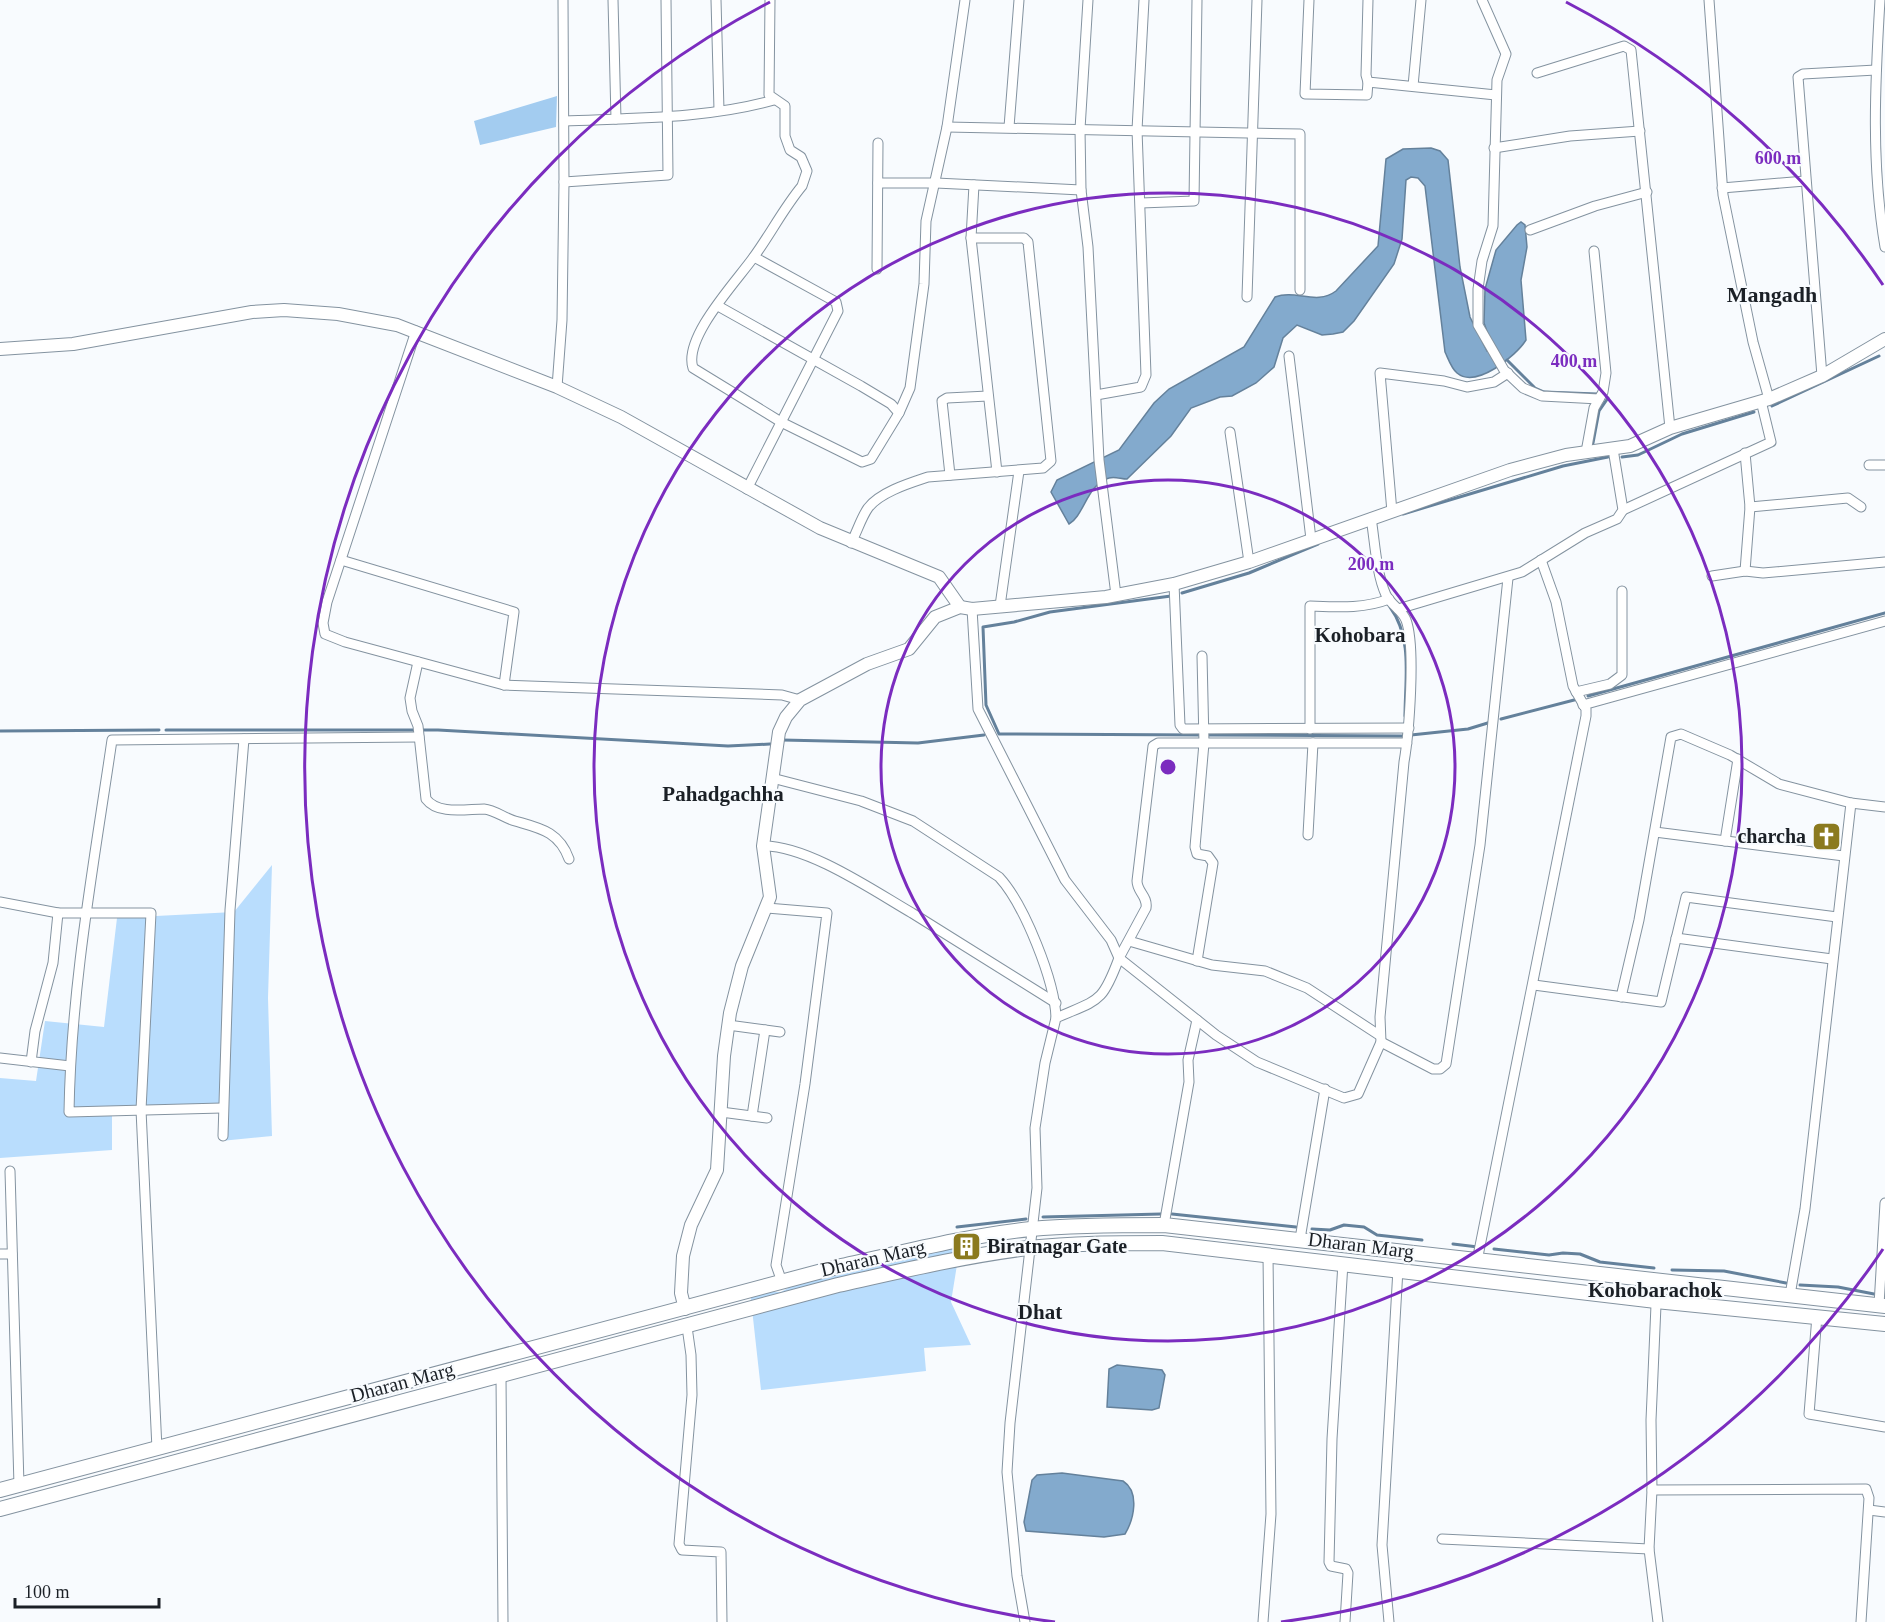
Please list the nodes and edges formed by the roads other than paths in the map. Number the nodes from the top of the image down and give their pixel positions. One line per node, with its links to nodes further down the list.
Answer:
1 (562, 0): 27 (street)
2 (613, 0): 26 (street)
3 (666, 0): 25 (street)
4 (716, 0): 24 (street)
5 (770, 0): 23 (street)
6 (965, 0): 28 (street)
7 (1018, 0): 29 (street)
8 (1088, 0): 30 (street)
9 (1144, 0): 31 (street)
10 (1197, 0): 33 (street)
11 (1257, 0): 34 (street)
12 (1309, 0): 20 (street)
13 (1368, 0): 20 (street)
14 (1421, 0): 21 (street)
15 (1482, 0): 22 (street)
16 (1709, 0): 42 (street)
17 (1880, 0): 18 (street)
18 (1876, 70): 37 (street); 48 (street)
19 (1537, 73): 32 (street)
20 (1368, 82): 21 (street)
21 (1413, 86): 22 (street)
22 (1496, 95): 36 (street)
23 (774, 100): 24 (street); 50 (street)
24 (719, 110): 25 (street)
25 (668, 117): 26 (street); 38 (street)
26 (616, 119): 27 (street)
27 (564, 120): 38 (street)
28 (947, 127): 29 (street); 40 (street)
29 (1009, 127): 30 (street)
30 (1080, 129): 31 (street); 43 (street)
31 (1137, 130): 33 (street); 45 (street)
32 (1640, 131): 36 (street); 44 (street)
33 (1193, 132): 34 (street); 45 (street)
34 (1252, 133): 52 (street); 53 (street)
35 (878, 144): 39 (street)
36 (1494, 148): 60 (street)
37 (1805, 181): 42 (street); 61 (street)
38 (564, 182): 62 (street)
39 (878, 183): 40 (street); 51 (street)
40 (936, 183): 41 (street); 67 (street)
41 (974, 185): 43 (street); 47 (street)
42 (1722, 188): 66 (street)
43 (1081, 190): 63 (street)
44 (1647, 192): 46 (street); 69 (street)
45 (1141, 203): 63 (street)
46 (1530, 230)
47 (971, 238): 64 (street); 77 (street)
48 (1885, 247)
49 (1594, 251): 65 (street)
50 (754, 257): 54 (street); 59 (street)
51 (877, 269)
52 (1300, 290)
53 (1247, 297)
54 (718, 306): 59 (street); 68 (street)
55 (416, 331): 57 (street); 62 (street); 87 (street)
56 (1884, 342): 61 (street)
57 (0, 349)
58 (1289, 356): 85 (street)
59 (814, 360): 67 (street); 68 (street)
60 (1506, 372): 65 (street); 83 (street)
61 (1822, 376): 66 (street)
62 (557, 387): 79 (street)
63 (1096, 395): 96 (street)
64 (988, 396): 76 (street); 78 (street)
65 (1599, 399): 72 (street)
66 (1765, 400): 69 (street); 73 (street)
67 (899, 413): 68 (street)
68 (781, 422): 79 (street)
69 (1670, 428): 71 (street)
70 (1230, 432): 89 (street)
71 (1613, 449): 72 (street); 82 (street)
72 (1586, 452): 83 (street)
73 (1745, 453): 80 (street); 82 (street)
74 (1869, 465): 75 (street)
75 (1885, 465)
76 (996, 471): 77 (street); 78 (street)
77 (1019, 471): 98 (street)
78 (950, 476): 86 (street)
79 (747, 489): 86 (street)
80 (1750, 507): 81 (street); 91 (street)
81 (1861, 507)
82 (1623, 510): 88 (street)
83 (1392, 512): 84 (street)
84 (1371, 518): 85 (street); 97 (street)
85 (1311, 539): 89 (street)
86 (851, 543): 99 (street)
87 (340, 560): 103 (street); 104 (street)
88 (1541, 560): 93 (street); 105 (street)
89 (1249, 562): 94 (street)
90 (1885, 562): 91 (street)
91 (1745, 571): 92 (street)
92 (1712, 576)
93 (1508, 578): 100 (street); 144 (street)
94 (1174, 584): 96 (street); 109 (street)
95 (1623, 591): 105 (street)
96 (1116, 595): 98 (street)
97 (1389, 599): 100 (street); 110 (street)
98 (1000, 606): 99 (street)
99 (966, 608): 106 (street); 133 (street)
100 (1398, 609): 108 (street)
101 (1885, 621): 107 (street)
102 (1202, 656): 109 (street)
103 (418, 662): 104 (street); 111 (street)
104 (504, 685): 106 (street)
105 (1576, 692): 107 (street)
106 (800, 700): 117 (street)
107 (1583, 705): 136 (street)
108 (1409, 728): 110 (street); 115 (street)
109 (1204, 729): 110 (street); 113 (street)
110 (1310, 729)
111 (419, 737): 112 (street); 125 (street)
112 (244, 739): 129 (street); 149 (street)
113 (1204, 743): 114 (street); 132 (street); 135 (street)
114 (1313, 743): 115 (street); 121 (street)
115 (1407, 743): 144 (street)
116 (1738, 759): 118 (street); 120 (street); 122 (street)
117 (772, 778): 123 (street); 138 (street)
118 (1851, 803): 119 (street); 124 (street)
119 (1885, 807)
120 (1655, 832): 122 (street); 137 (street)
121 (1308, 835)
122 (1725, 841): 124 (street)
123 (763, 846): 127 (street); 138 (street)
124 (1844, 856): 130 (street)
125 (569, 859)
126 (0, 902): 128 (street)
127 (768, 908): 141 (street); 167 (street)
128 (58, 913): 129 (street); 146 (street)
129 (87, 914): 147 (street); 150 (street)
130 (1837, 917): 131 (street); 134 (street)
131 (1676, 938): 134 (street); 137 (street)
132 (1129, 941): 133 (street); 135 (street)
133 (1119, 958): 139 (street); 140 (street)
134 (1832, 959): 169 (street)
135 (1197, 961): 144 (street)
136 (1533, 986): 137 (street); 164 (street)
137 (1621, 997)
138 (1056, 1004): 139 (street)
139 (1056, 1018): 158 (street)
140 (1197, 1020): 148 (street); 157 (street)
141 (728, 1025): 142 (street); 151 (street)
142 (765, 1030): 143 (street); 152 (street)
143 (780, 1032)
144 (1380, 1039): 148 (street)
145 (0, 1058): 146 (street)
146 (31, 1062): 147 (street)
147 (70, 1066): 150 (street)
148 (1325, 1089): 159 (street)
149 (222, 1108): 150 (street); 154 (street)
150 (141, 1110): 178 (street)
151 (721, 1112): 152 (street); 172 (street)
152 (752, 1116): 153 (street)
153 (767, 1118)
154 (223, 1136)
155 (10, 1171): 162 (street)
156 (1885, 1203): 171 (street)
157 (1164, 1225): 158 (main road, Dharan Marg); 159 (main road, Dharan Marg)
158 (1030, 1229): 160 (street); 167 (main road, Dharan Marg)
159 (1300, 1239): 164 (main road, Dharan Marg)
160 (1029, 1248): 163 (main road, Dharan Marg); 175 (main road, Dharan Marg); 189 (street)
161 (0, 1254): 162 (street)
162 (12, 1254): 179 (street)
163 (1268, 1254): 165 (main road, Dharan Marg); 190 (street)
164 (1477, 1261): 168 (main road, Dharan Marg)
165 (1343, 1263): 166 (main road, Dharan Marg); 191 (street)
166 (1398, 1269): 170 (main road, Dharan Marg); 192 (street)
167 (782, 1282): 172 (main road, Dharan Marg)
168 (1657, 1282): 169 (main road, Dharan Marg); 170 (street)
169 (1790, 1295): 171 (main road, Dharan Marg)
170 (1656, 1301): 173 (main road, Dharan Marg); 181 (street)
171 (1882, 1306)
172 (685, 1309): 178 (main road, Dharan Marg)
173 (1817, 1316): 174 (main road, Dharan Marg); 177 (street)
174 (1885, 1324)
175 (687, 1327): 176 (main road, Dharan Marg); 188 (street)
176 (501, 1377): 182 (main road, Dharan Marg); 187 (street)
177 (1885, 1427)
178 (157, 1449): 179 (main road, Dharan Marg)
179 (19, 1485): 180 (main road, Dharan Marg)
180 (0, 1490)
181 (1652, 1490): 183 (street); 186 (street)
182 (0, 1509)
183 (1869, 1510): 184 (street); 194 (street)
184 (1885, 1512)
185 (1442, 1539): 186 (street)
186 (1649, 1549): 193 (street)
187 (503, 1622)
188 (722, 1622)
189 (1025, 1622)
190 (1263, 1622)
191 (1345, 1622)
192 (1389, 1622)
193 (1658, 1622)
194 (1861, 1622)

